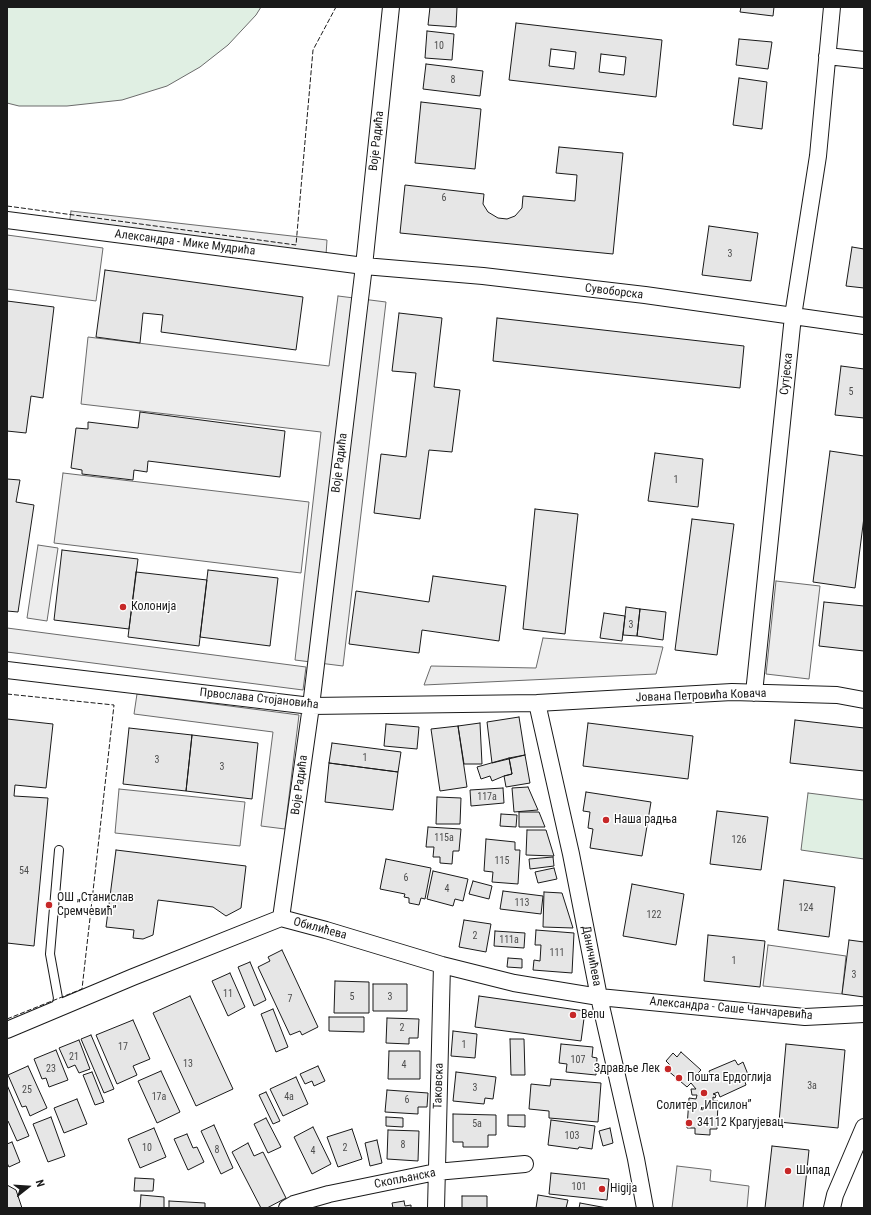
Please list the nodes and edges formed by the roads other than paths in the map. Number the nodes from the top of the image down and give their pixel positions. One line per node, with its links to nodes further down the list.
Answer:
1 (391, 7): 6 (street, Воје Радића)
2 (832, 7): 3 (street, Сутјеска)
3 (827, 56): 4 (street); 7 (street, Сутјеска)
4 (864, 60)
5 (7, 220): 6 (street, Александра - Мике Мудрића)
6 (364, 266): 7 (street, Сувоборска); 13 (street, Воје Радића)
7 (793, 316): 8 (street, Сувоборска); 10 (street, Сутјеска)
8 (864, 326)
9 (7, 670): 13 (street, Првослава Стојановића)
10 (754, 692): 11 (street, Јована Петровића Ковача); 12 (street, Јована Петровића Ковача)
11 (864, 700)
12 (537, 703): 13 (street, Првослава Стојановића); 17 (street, Даничићева)
13 (311, 706): 15 (street, Воје Радића)
14 (60, 850): 18 (lane)
15 (281, 918): 16 (street, Обилићева); 18 (street, Обилићева)
16 (442, 965): 17 (street, Обилићева); 23 (street, Таковска)
17 (599, 998): 19 (street, Александра - Саше Чанчаревића); 26 (street, Даничићева)
18 (56, 1009): 20 (street, Обилићева)
19 (864, 1014)
20 (7, 1030)
21 (864, 1127): 27 (street)
22 (525, 1164): 23 (street, Скопљанска)
23 (436, 1172): 24 (street, Скопљанска); 25 (street, Таковска)
24 (287, 1208)
25 (436, 1208)
26 (645, 1208)
27 (832, 1208)

